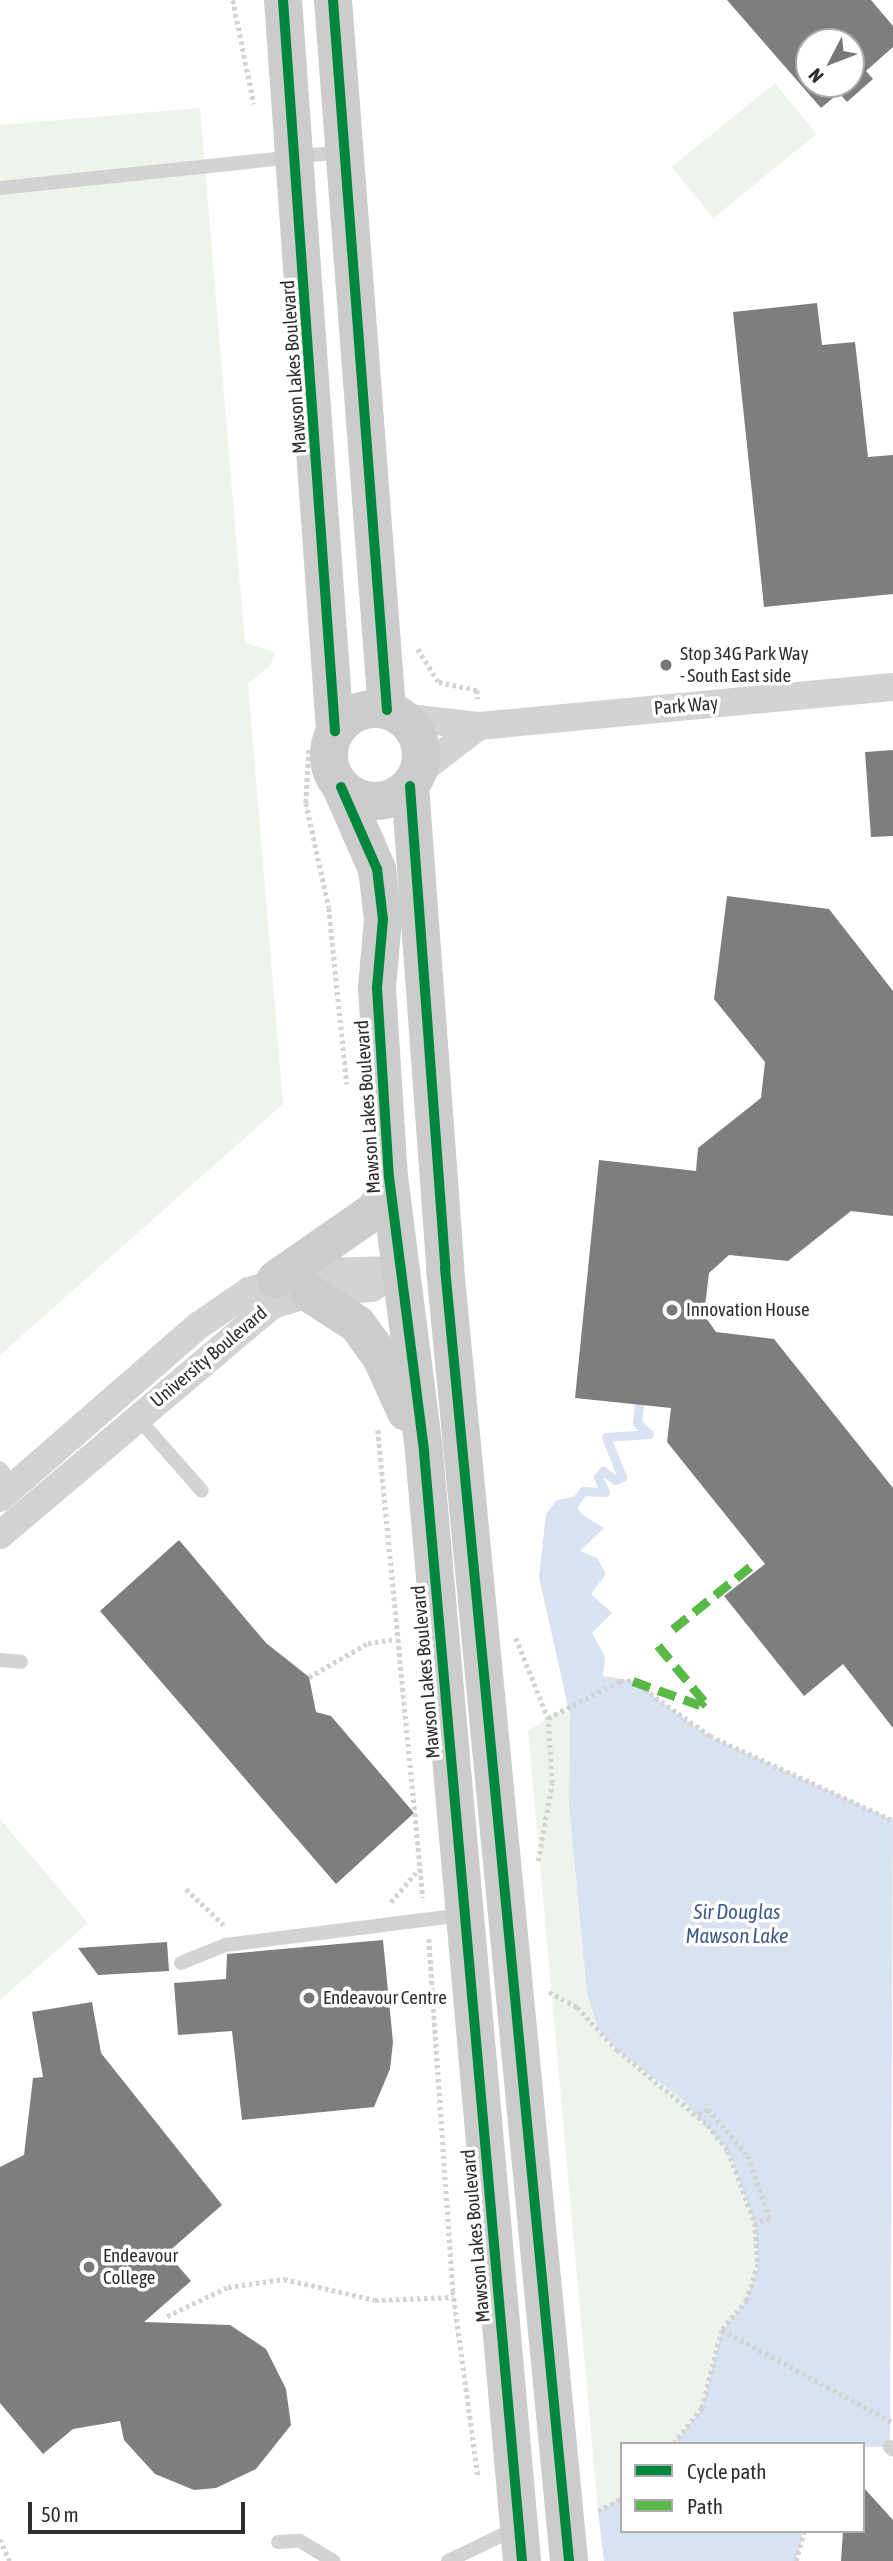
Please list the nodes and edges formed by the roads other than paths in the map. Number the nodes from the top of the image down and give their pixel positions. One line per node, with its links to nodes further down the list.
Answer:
1 (283, 0): 4 (street, Mawson Lakes Boulevard)
2 (333, 0): 3 (street)
3 (349, 152): 4 (lane); 7 (street)
4 (298, 157): 5 (lane); 9 (street, Mawson Lakes Boulevard)
5 (0, 188)
6 (893, 687): 8 (street, Park Way)
7 (394, 713): 8 (street, Park Way); 9 (street); 10 (street)
8 (479, 726): 10 (street)
9 (335, 731): 11 (street)
10 (415, 779): 11 (street); 13 (street)
11 (341, 787): 12 (street, Mawson Lakes Boulevard)
12 (389, 1177): 14 (street, Mawson Lakes Boulevard); 15 (street)
13 (445, 1268): 14 (street); 29 (street)
14 (399, 1270): 15 (street, University Boulevard); 17 (street, Mawson Lakes Boulevard)
15 (293, 1286): 16 (street, University Boulevard); 17 (street); 18 (street, University Boulevard)
16 (137, 1417): 19 (lane); 20 (street, University Boulevard)
17 (424, 1452): 23 (street, Mawson Lakes Boulevard)
18 (4, 1487)
19 (202, 1491)
20 (0, 1535)
21 (0, 1660): 22 (lane)
22 (21, 1662)
23 (466, 1915): 24 (lane); 26 (street, Mawson Lakes Boulevard)
24 (181, 1963)
25 (278, 2542): 27 (lane)
26 (520, 2544): 28 (lane)
27 (333, 2561)
28 (448, 2561)
29 (569, 2561)

